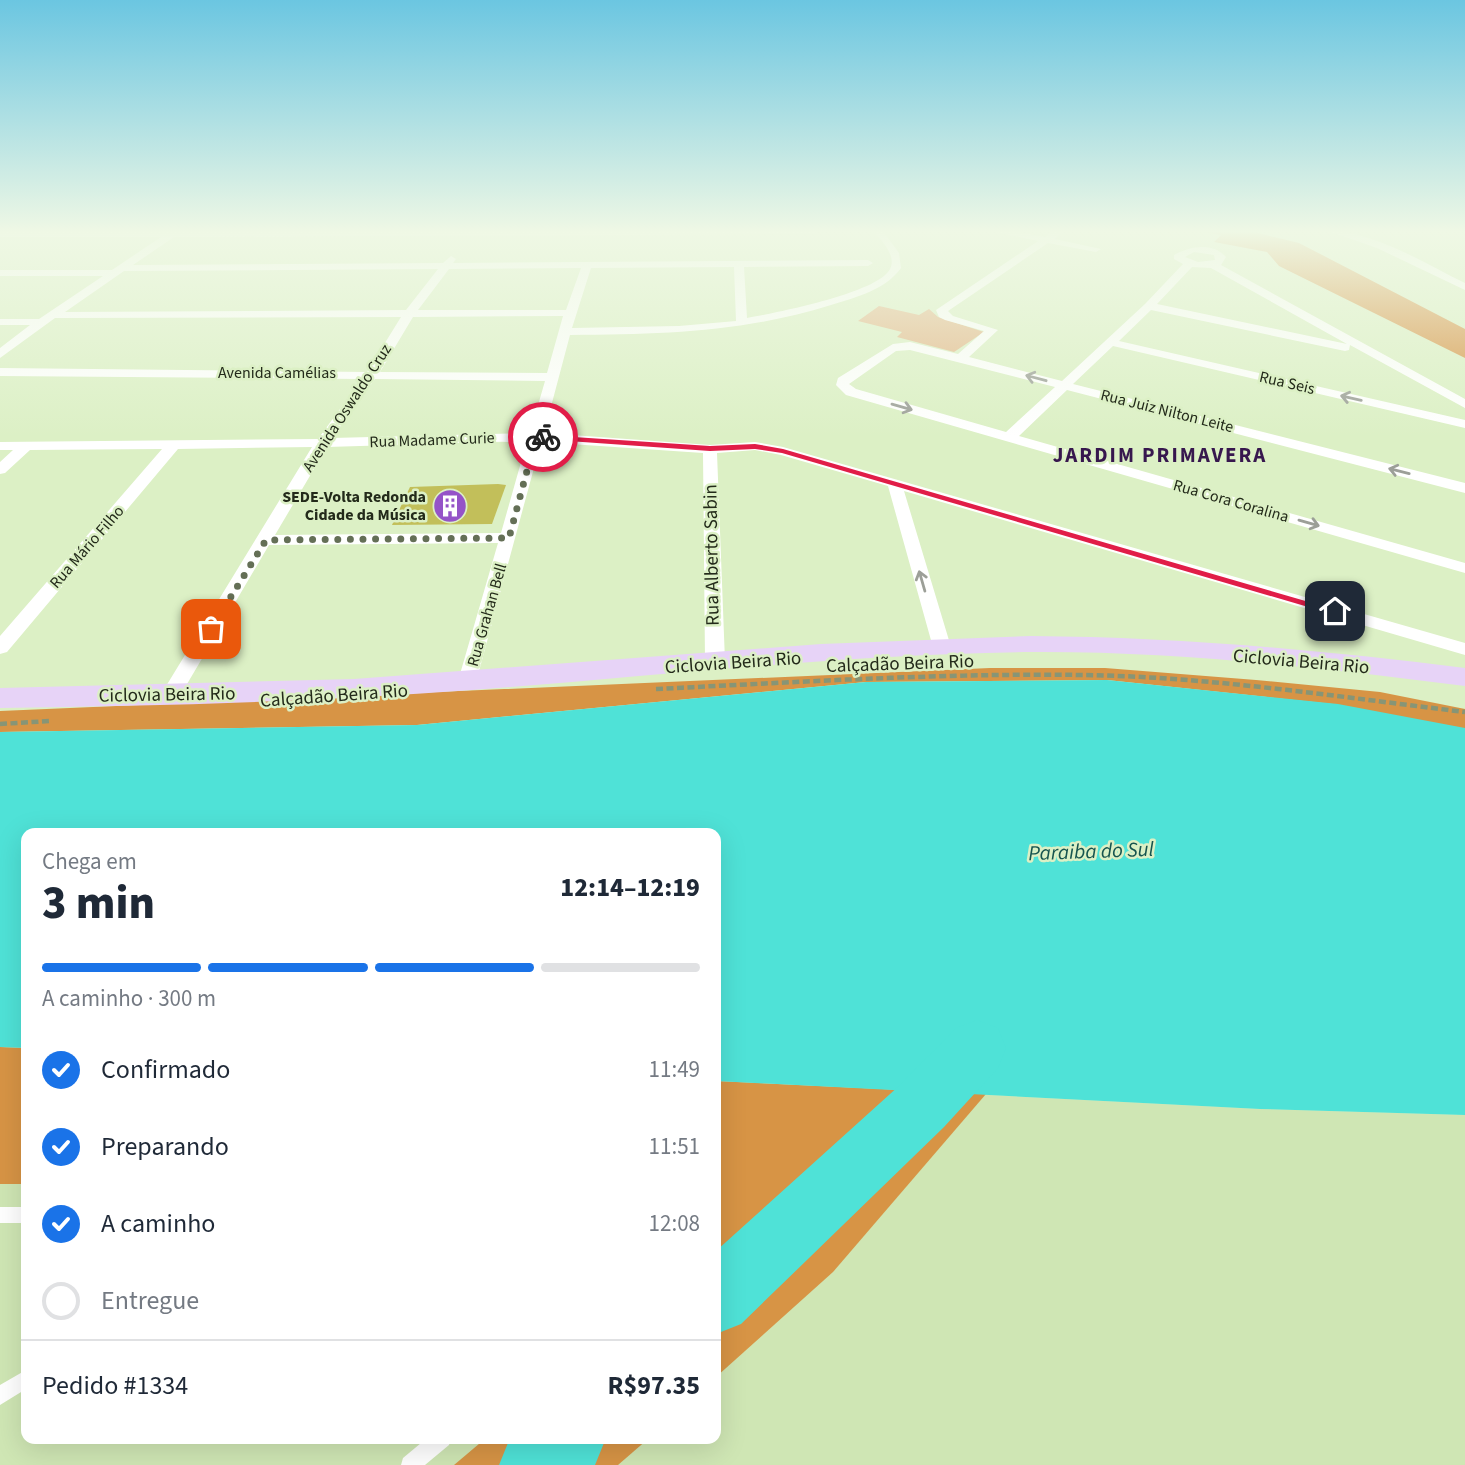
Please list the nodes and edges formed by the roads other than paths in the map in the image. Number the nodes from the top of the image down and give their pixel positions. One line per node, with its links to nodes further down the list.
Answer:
1 (75, 299): 12 (street)
2 (420, 299): 11 (street, Avenida Oswaldo Cruz)
3 (575, 299): 10 (street, Rua Grahan Bell)
4 (741, 299): 14 (street)
5 (839, 299): 14 (street)
6 (958, 299): 19 (street)
7 (1155, 299): 9 (street)
8 (1275, 299): 17 (street)
9 (1149, 306): 16 (street); 17 (street)
10 (570, 313): 11 (street); 15 (street, Rua Grahan Bell)
11 (408, 314): 12 (street); 21 (street, Avenida Oswaldo Cruz)
12 (47, 319): 13 (street); 18 (street)
13 (0, 322)
14 (742, 323): 15 (street)
15 (566, 332): 22 (street, Rua Grahan Bell)
16 (1109, 342): 24 (street); 26 (street, Rua Seis, one-way to 16)
17 (1367, 351): 25 (street)
18 (0, 354)
19 (961, 358): 23 (street, Rua Juiz Nilton Leite); 24 (street, Rua Juiz Nilton Leite, one-way to 19)
20 (0, 372): 21 (street, Avenida Camélias)
21 (372, 374): 22 (street, Avenida Camélias); 29 (street, Avenida Oswaldo Cruz)
22 (553, 377): 27 (street, Rua Grahan Bell)
23 (843, 381): 28 (street, Rua Cora Coralina, one-way to 28)
24 (1065, 385): 28 (street); 36 (street, Rua Juiz Nilton Leite, one-way to 24)
25 (1465, 404)
26 (1463, 422)
27 (536, 437): 29 (street, Rua Madame Curie); 33 (street, Rua Madame Curie); 37 (street, Rua Grahan Bell)
28 (1008, 438): 39 (street, Rua Cora Coralina, one-way to 39)
29 (322, 443): 30 (street, Rua Madame Curie); 38 (street, Avenida Oswaldo Cruz)
30 (173, 445): 32 (street, Rua Madame Curie); 41 (street, Rua Mário Filho)
31 (0, 446): 32 (street, Rua Madame Curie)
32 (26, 446): 34 (street)
33 (710, 449): 35 (street, Rua Madame Curie); 43 (street, Rua Alberto Sabin)
34 (0, 470)
35 (895, 485): 40 (street, one-way to 35); 42 (street, Rua Madame Curie)
36 (1465, 488)
37 (509, 538): 38 (street); 45 (street, Rua Grahan Bell)
38 (266, 540): 46 (street, Avenida Oswaldo Cruz)
39 (1465, 568)
40 (941, 647): 43 (main road); 44 (main road)
41 (0, 648)
42 (1465, 649)
43 (709, 670): 45 (main road)
44 (1465, 677)
45 (468, 681): 46 (main road)
46 (170, 696): 47 (main road)
47 (0, 698)
48 (0, 1215): 49 (lane)
49 (21, 1215)
50 (21, 1382): 51 (lane)
51 (0, 1396)
52 (435, 1444): 53 (lane)
53 (410, 1465)

